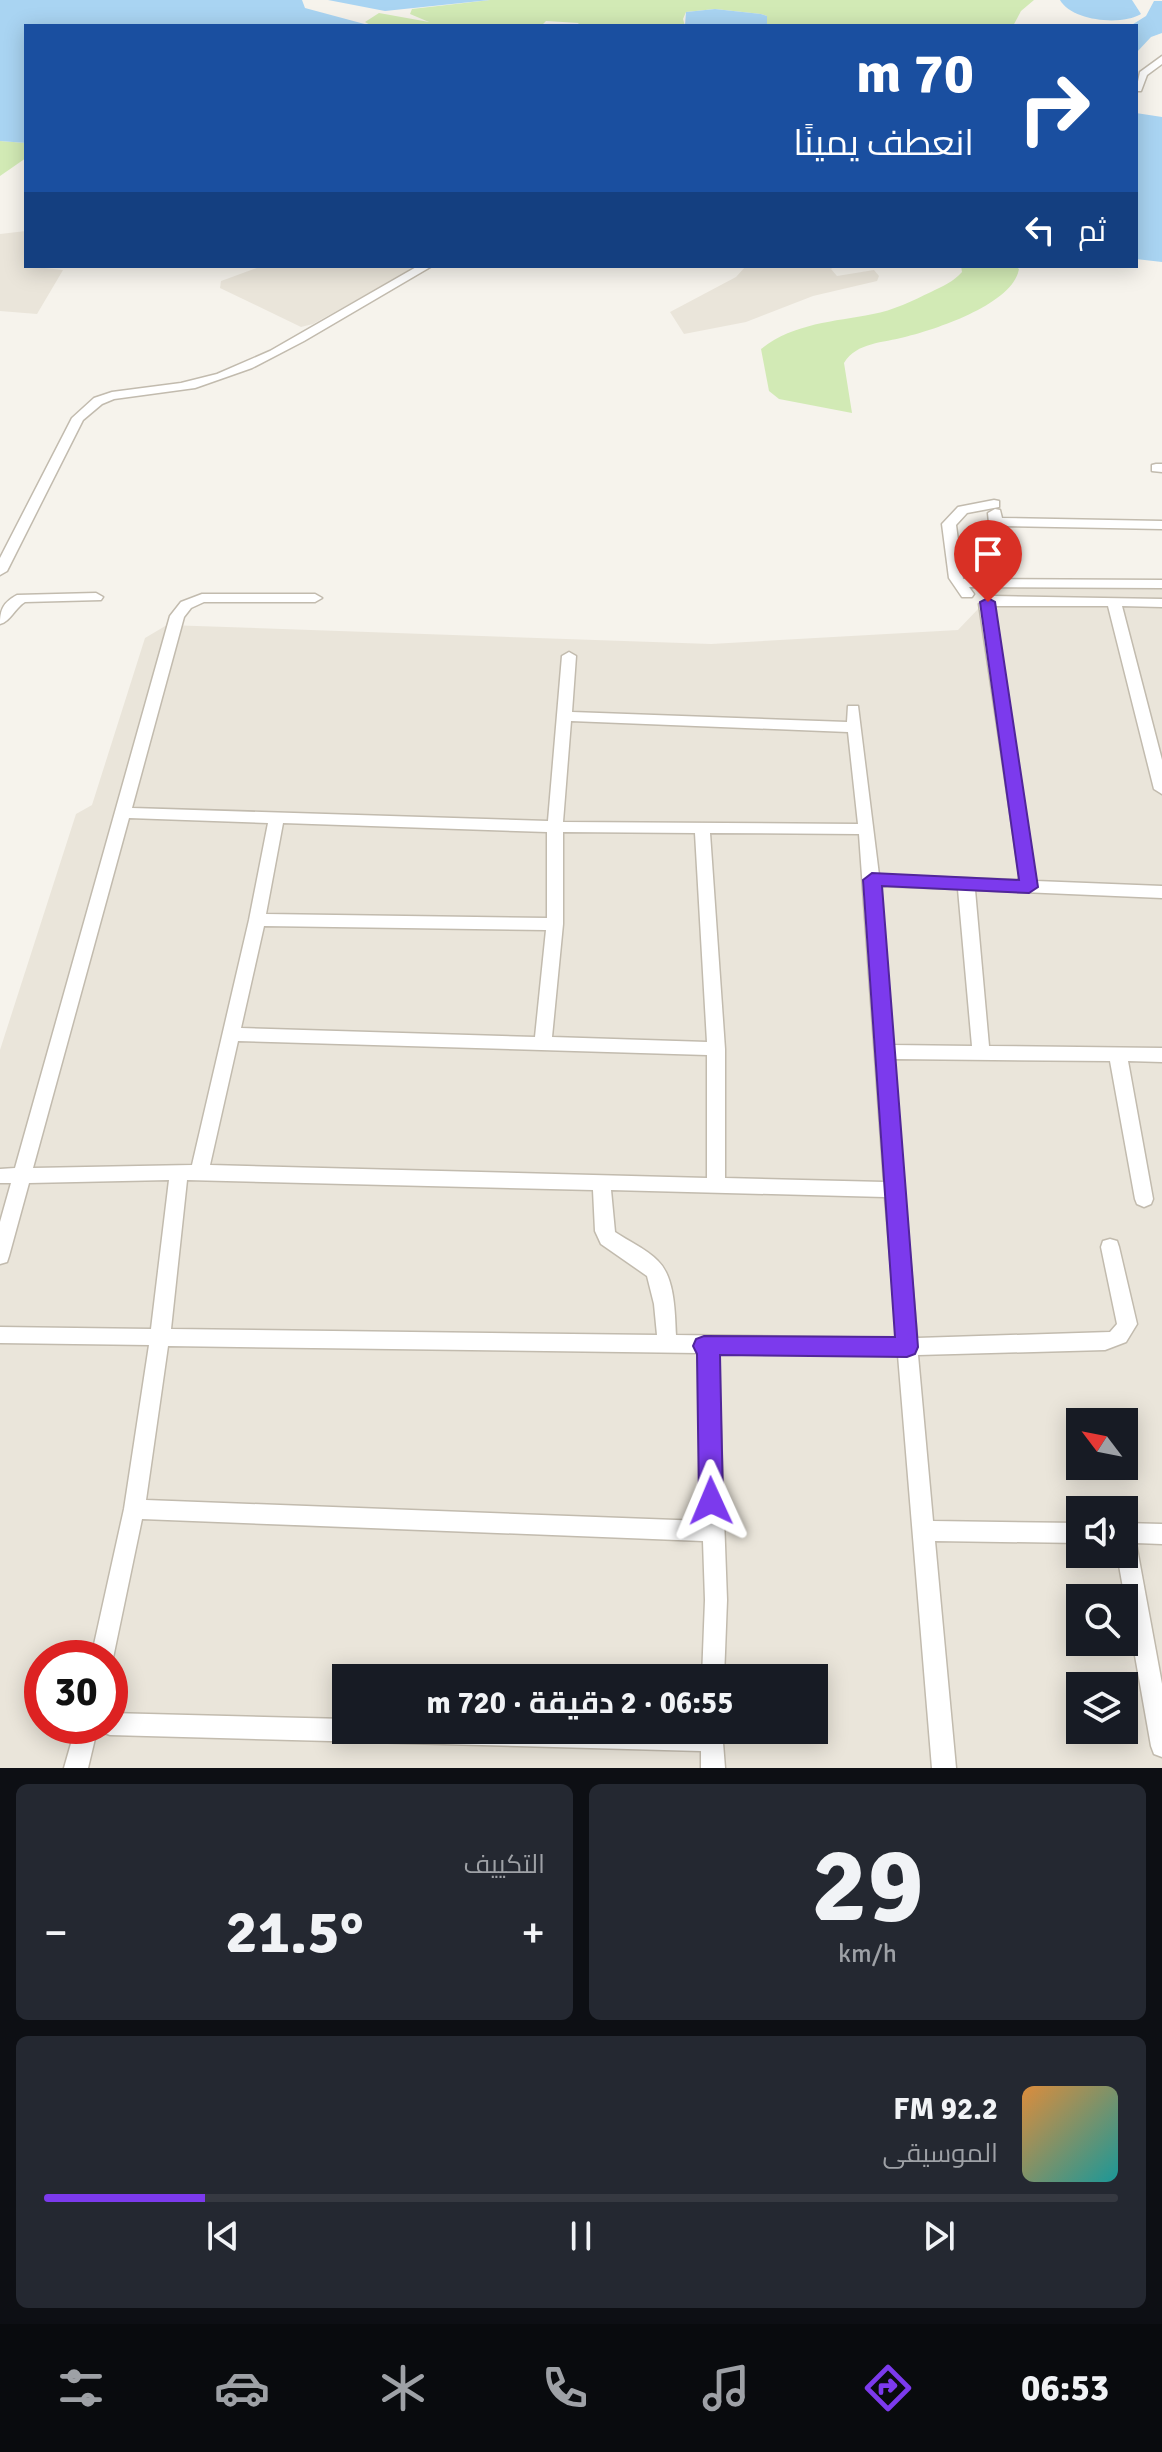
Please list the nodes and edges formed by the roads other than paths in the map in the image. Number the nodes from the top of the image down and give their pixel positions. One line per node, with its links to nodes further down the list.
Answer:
1 (1162, 59): 2 (street)
2 (1138, 89)
3 (422, 268): 7 (street)
4 (996, 522): 5 (street); 6 (street); 8 (street)
5 (1162, 525)
6 (998, 543)
7 (0, 571)
8 (1162, 584)
9 (96, 597): 13 (street)
10 (315, 598): 17 (street)
11 (1114, 602): 12 (street); 16 (street); 24 (street)
12 (1162, 603)
13 (0, 620)
14 (569, 656): 15 (street)
15 (564, 716): 20 (street); 21 (street)
16 (1162, 789)
17 (123, 813): 18 (street); 37 (street)
18 (277, 816): 20 (street); 26 (street)
19 (702, 826): 20 (street); 21 (street); 30 (street)
20 (555, 827): 27 (street)
21 (867, 829): 22 (street)
22 (872, 880): 23 (street); 31 (street)
23 (966, 884): 24 (street); 32 (street)
24 (1029, 887): 25 (street)
25 (1162, 892)
26 (257, 920): 27 (street); 28 (street)
27 (555, 924): 29 (street)
28 (230, 1034): 29 (street); 35 (street)
29 (543, 1044): 30 (street)
30 (716, 1049): 39 (street)
31 (883, 1052): 32 (street); 40 (street)
32 (981, 1054): 33 (street)
33 (1118, 1055): 34 (street); 41 (street)
34 (1162, 1055)
35 (189, 1172): 37 (street); 38 (street); 45 (street)
36 (0, 1176): 37 (street)
37 (23, 1177): 43 (street)
38 (602, 1184): 39 (street); 46 (street)
39 (716, 1187): 40 (street)
40 (894, 1190): 48 (street)
41 (1144, 1199)
42 (1110, 1247): 48 (street)
43 (0, 1256)
44 (0, 1335): 45 (street)
45 (160, 1336): 46 (street); 49 (street)
46 (667, 1344): 47 (street)
47 (704, 1346): 48 (street); 50 (street)
48 (907, 1347): 51 (street)
49 (134, 1509): 50 (street); 56 (street)
50 (712, 1531): 57 (street)
51 (924, 1531): 52 (street); 65 (street)
52 (1066, 1533)
53 (1138, 1534): 54 (street)
54 (1162, 1534)
55 (1130, 1568): 62 (street)
56 (106, 1640)
57 (714, 1664)
58 (128, 1724): 59 (street)
59 (332, 1728)
60 (82, 1744): 63 (street)
61 (712, 1744): 64 (street)
62 (1162, 1746)
63 (76, 1768)
64 (713, 1768)
65 (944, 1768)

